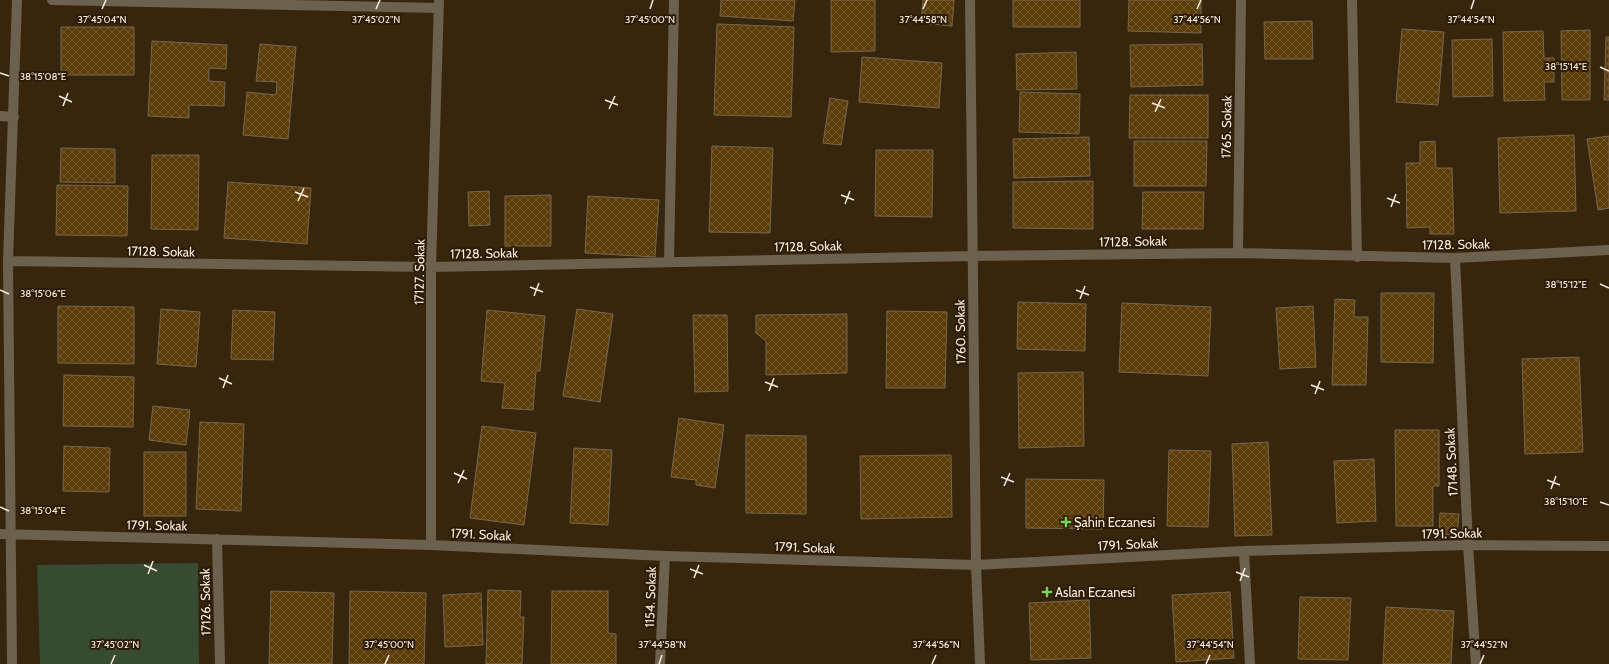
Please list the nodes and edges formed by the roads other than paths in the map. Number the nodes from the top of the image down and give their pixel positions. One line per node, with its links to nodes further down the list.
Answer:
1 (17, 0): 9 (street)
2 (52, 0): 7 (street)
3 (674, 0): 16 (street)
4 (970, 0): 12 (street, 1760. Sokak)
5 (1241, 0): 11 (street, 1765. Sokak)
6 (1352, 0): 13 (street)
7 (438, 4): 17 (street, 17127. Sokak)
8 (0, 116): 9 (street)
9 (14, 117): 15 (street)
10 (1609, 250): 14 (street, 17128. Sokak)
11 (1238, 254): 12 (street, 17128. Sokak); 13 (street, 17128. Sokak)
12 (972, 256): 16 (street, 17128. Sokak); 26 (street, 1760. Sokak)
13 (1357, 257): 14 (street, 17128. Sokak)
14 (1455, 258): 22 (street, 17148. Sokak)
15 (8, 261): 17 (street, 17128. Sokak); 19 (street)
16 (669, 262): 17 (street, 17128. Sokak)
17 (432, 267): 21 (street, 17127. Sokak)
18 (0, 534): 19 (street, 1791. Sokak)
19 (12, 535): 20 (street, 1791. Sokak); 27 (street)
20 (217, 539): 21 (street, 1791. Sokak); 28 (street, 17126. Sokak)
21 (431, 545): 25 (street, 1791. Sokak)
22 (1468, 545): 23 (street, 1791. Sokak); 24 (street, 1791. Sokak); 32 (street, 17148. Sokak)
23 (1609, 546)
24 (1244, 551): 26 (street, 1791. Sokak); 31 (street)
25 (665, 556): 26 (street, 1791. Sokak); 29 (street, 1154. Sokak)
26 (976, 565): 30 (street, 1760. Sokak)
27 (12, 664)
28 (220, 664)
29 (660, 664)
30 (980, 664)
31 (1250, 664)
32 (1476, 664)

